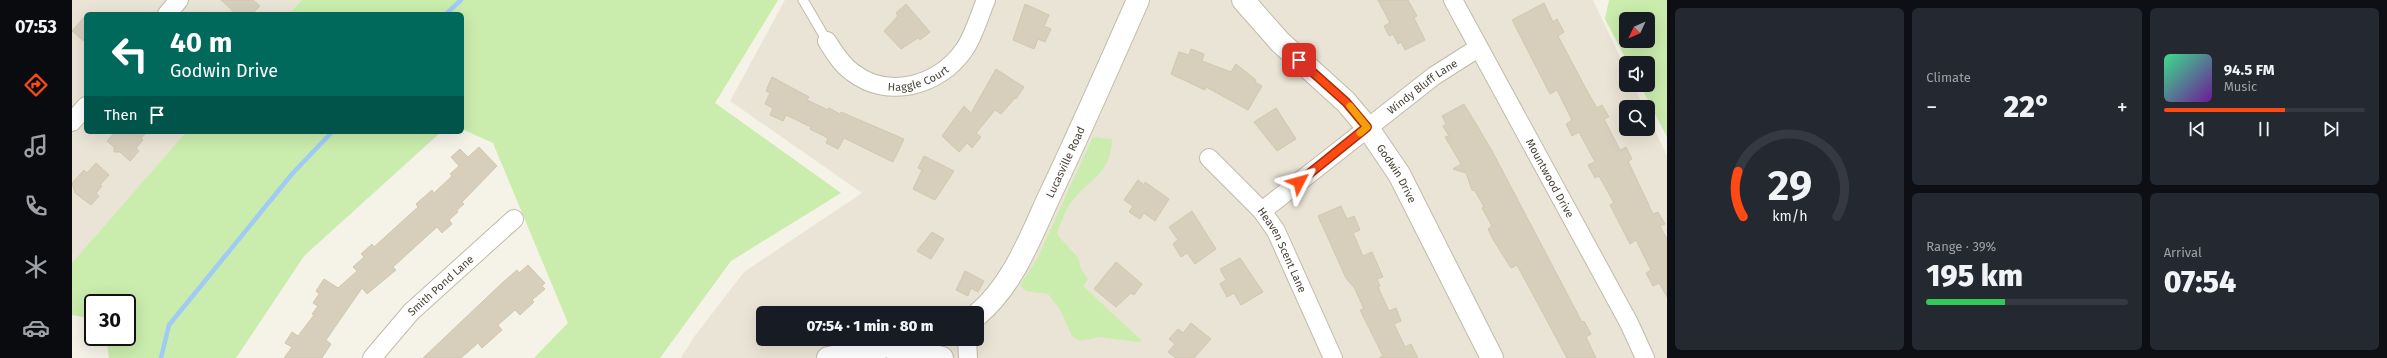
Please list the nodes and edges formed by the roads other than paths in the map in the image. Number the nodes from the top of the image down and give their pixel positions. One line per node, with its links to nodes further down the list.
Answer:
1 (179, 0): 7 (street)
2 (803, 0): 8 (lane)
3 (986, 0): 8 (street, Haggle Court)
4 (1138, 0): 16 (street, Lucasville Road)
5 (1244, 0): 12 (street, Godwin Drive)
6 (1453, 0): 9 (street, Mountwood Drive)
7 (169, 12)
8 (827, 41)
9 (1478, 48): 12 (street, Windy Bluff Lane); 26 (street, Mountwood Drive)
10 (84, 108): 11 (street)
11 (72, 122)
12 (1367, 127): 14 (street, Windy Bluff Lane); 25 (street, Godwin Drive)
13 (1209, 158): 14 (street, Heaven Scent Lane)
14 (1262, 211): 24 (street, Heaven Scent Lane)
15 (514, 219): 20 (street, Smith Pond Lane)
16 (984, 308)
17 (894, 346): 19 (street)
18 (968, 346): 23 (street)
19 (877, 350): 21 (street); 22 (street)
20 (372, 358)
21 (828, 358)
22 (942, 358)
23 (968, 358)
24 (1333, 358)
25 (1492, 358)
26 (1645, 358)

